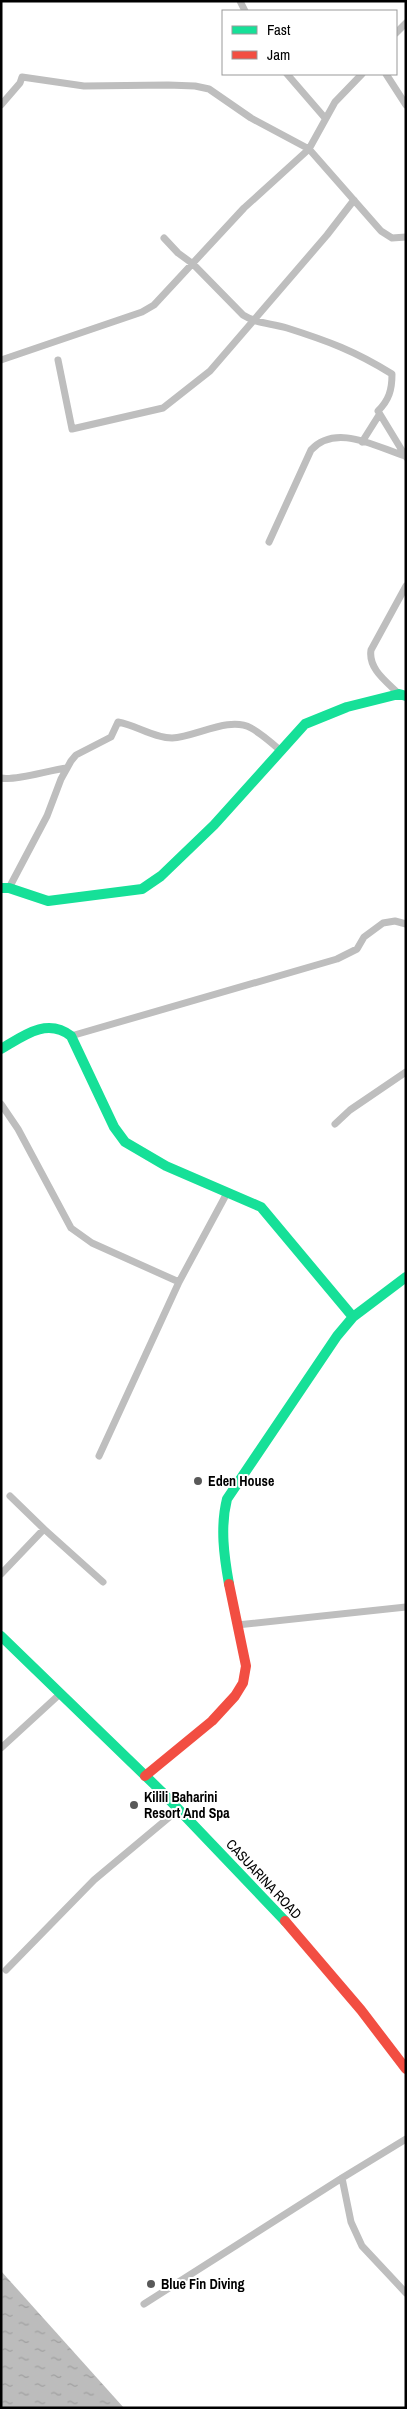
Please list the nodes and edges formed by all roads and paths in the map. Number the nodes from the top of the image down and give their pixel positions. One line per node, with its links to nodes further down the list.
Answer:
1 (406, 23): 2 (street)
2 (397, 32)
3 (288, 75): 8 (street)
4 (361, 75): 8 (street)
5 (387, 75): 7 (street)
6 (1, 105): 9 (street)
7 (406, 105)
8 (325, 118): 9 (street)
9 (309, 149): 10 (street); 13 (street)
10 (354, 200): 11 (street); 14 (street)
11 (406, 237)
12 (164, 238): 13 (street)
13 (193, 264): 14 (street); 15 (street)
14 (252, 321): 16 (street); 17 (street)
15 (1, 360)
16 (58, 360)
17 (379, 415): 18 (street); 19 (street)
18 (362, 442): 19 (street); 20 (street)
19 (405, 456)
20 (269, 542)
21 (406, 586): 22 (street)
22 (403, 695): 23 (street)
23 (281, 751): 24 (street); 26 (street)
24 (67, 768): 25 (street); 26 (street)
25 (1, 778)
26 (5, 888)
27 (406, 924): 28 (street)
28 (71, 1036): 29 (street); 33 (street)
29 (1, 1049)
30 (406, 1072): 32 (street)
31 (1, 1104): 35 (street)
32 (335, 1124)
33 (226, 1193): 35 (street); 36 (street)
34 (406, 1277): 36 (street)
35 (179, 1282): 37 (street)
36 (353, 1317): 43 (street)
37 (99, 1456)
38 (10, 1496): 39 (street)
39 (44, 1529): 40 (street); 41 (street)
40 (1, 1574)
41 (103, 1582)
42 (406, 1608): 43 (street)
43 (238, 1626): 47 (street)
44 (1, 1636): 45 (street, CASUARINA ROAD)
45 (61, 1693): 46 (street); 47 (street, CASUARINA ROAD)
46 (1, 1748)
47 (145, 1776): 48 (street, CASUARINA ROAD)
48 (179, 1809): 49 (street); 50 (street, CASUARINA ROAD)
49 (6, 1970)
50 (404, 2064)
51 (406, 2139): 52 (street)
52 (342, 2178): 53 (street); 54 (street)
53 (406, 2293)
54 (144, 2304)

